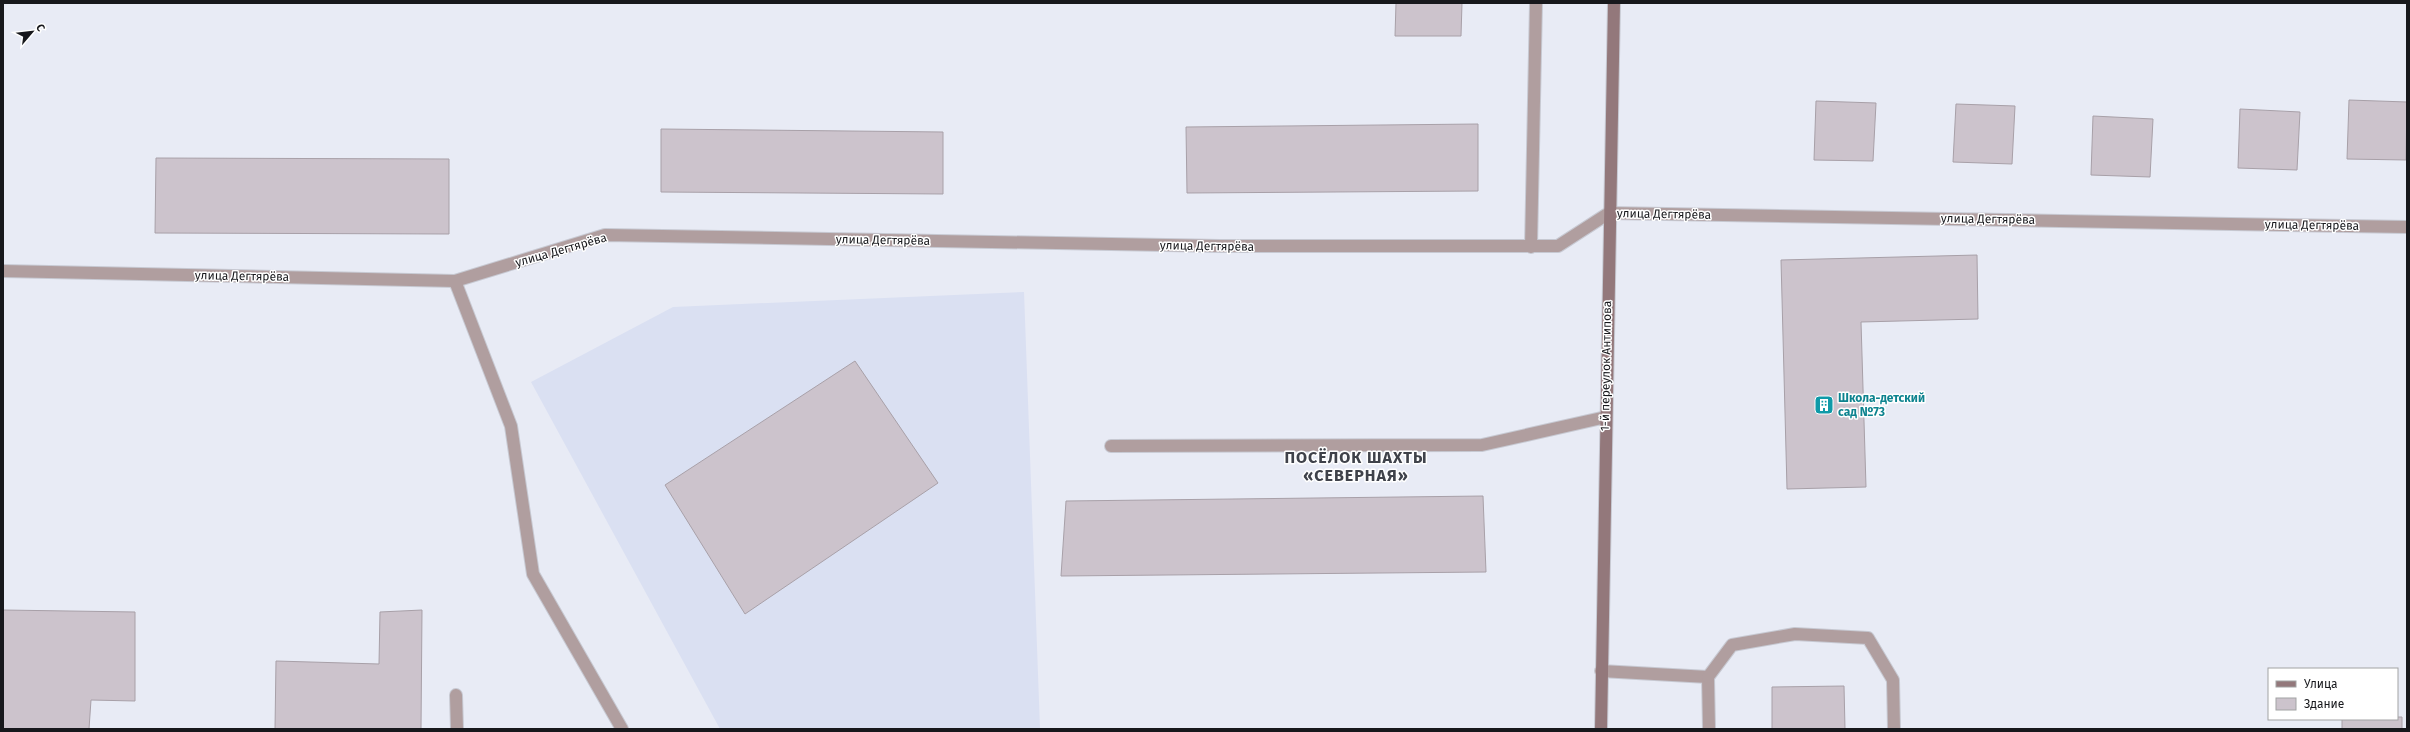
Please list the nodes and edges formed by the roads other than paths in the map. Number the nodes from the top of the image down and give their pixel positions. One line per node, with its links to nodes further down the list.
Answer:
1 (1536, 3): 5 (street)
2 (1614, 3): 3 (main road, 1-й переулок Антипова)
3 (1609, 212): 4 (street, улица Дегтярёва); 5 (street, улица Дегтярёва); 8 (main road, 1-й переулок Антипова)
4 (2407, 227)
5 (1531, 247): 7 (street, улица Дегтярёва)
6 (3, 271): 7 (street, улица Дегтярёва)
7 (456, 281): 14 (street)
8 (1606, 417): 9 (street); 10 (main road, 1-й переулок Антипова)
9 (1111, 446)
10 (1601, 671): 11 (street); 15 (main road, 1-й переулок Антипова)
11 (1708, 677): 16 (street); 17 (street)
12 (456, 695): 13 (street)
13 (457, 729)
14 (622, 729)
15 (1601, 729)
16 (1708, 729)
17 (1894, 729)

